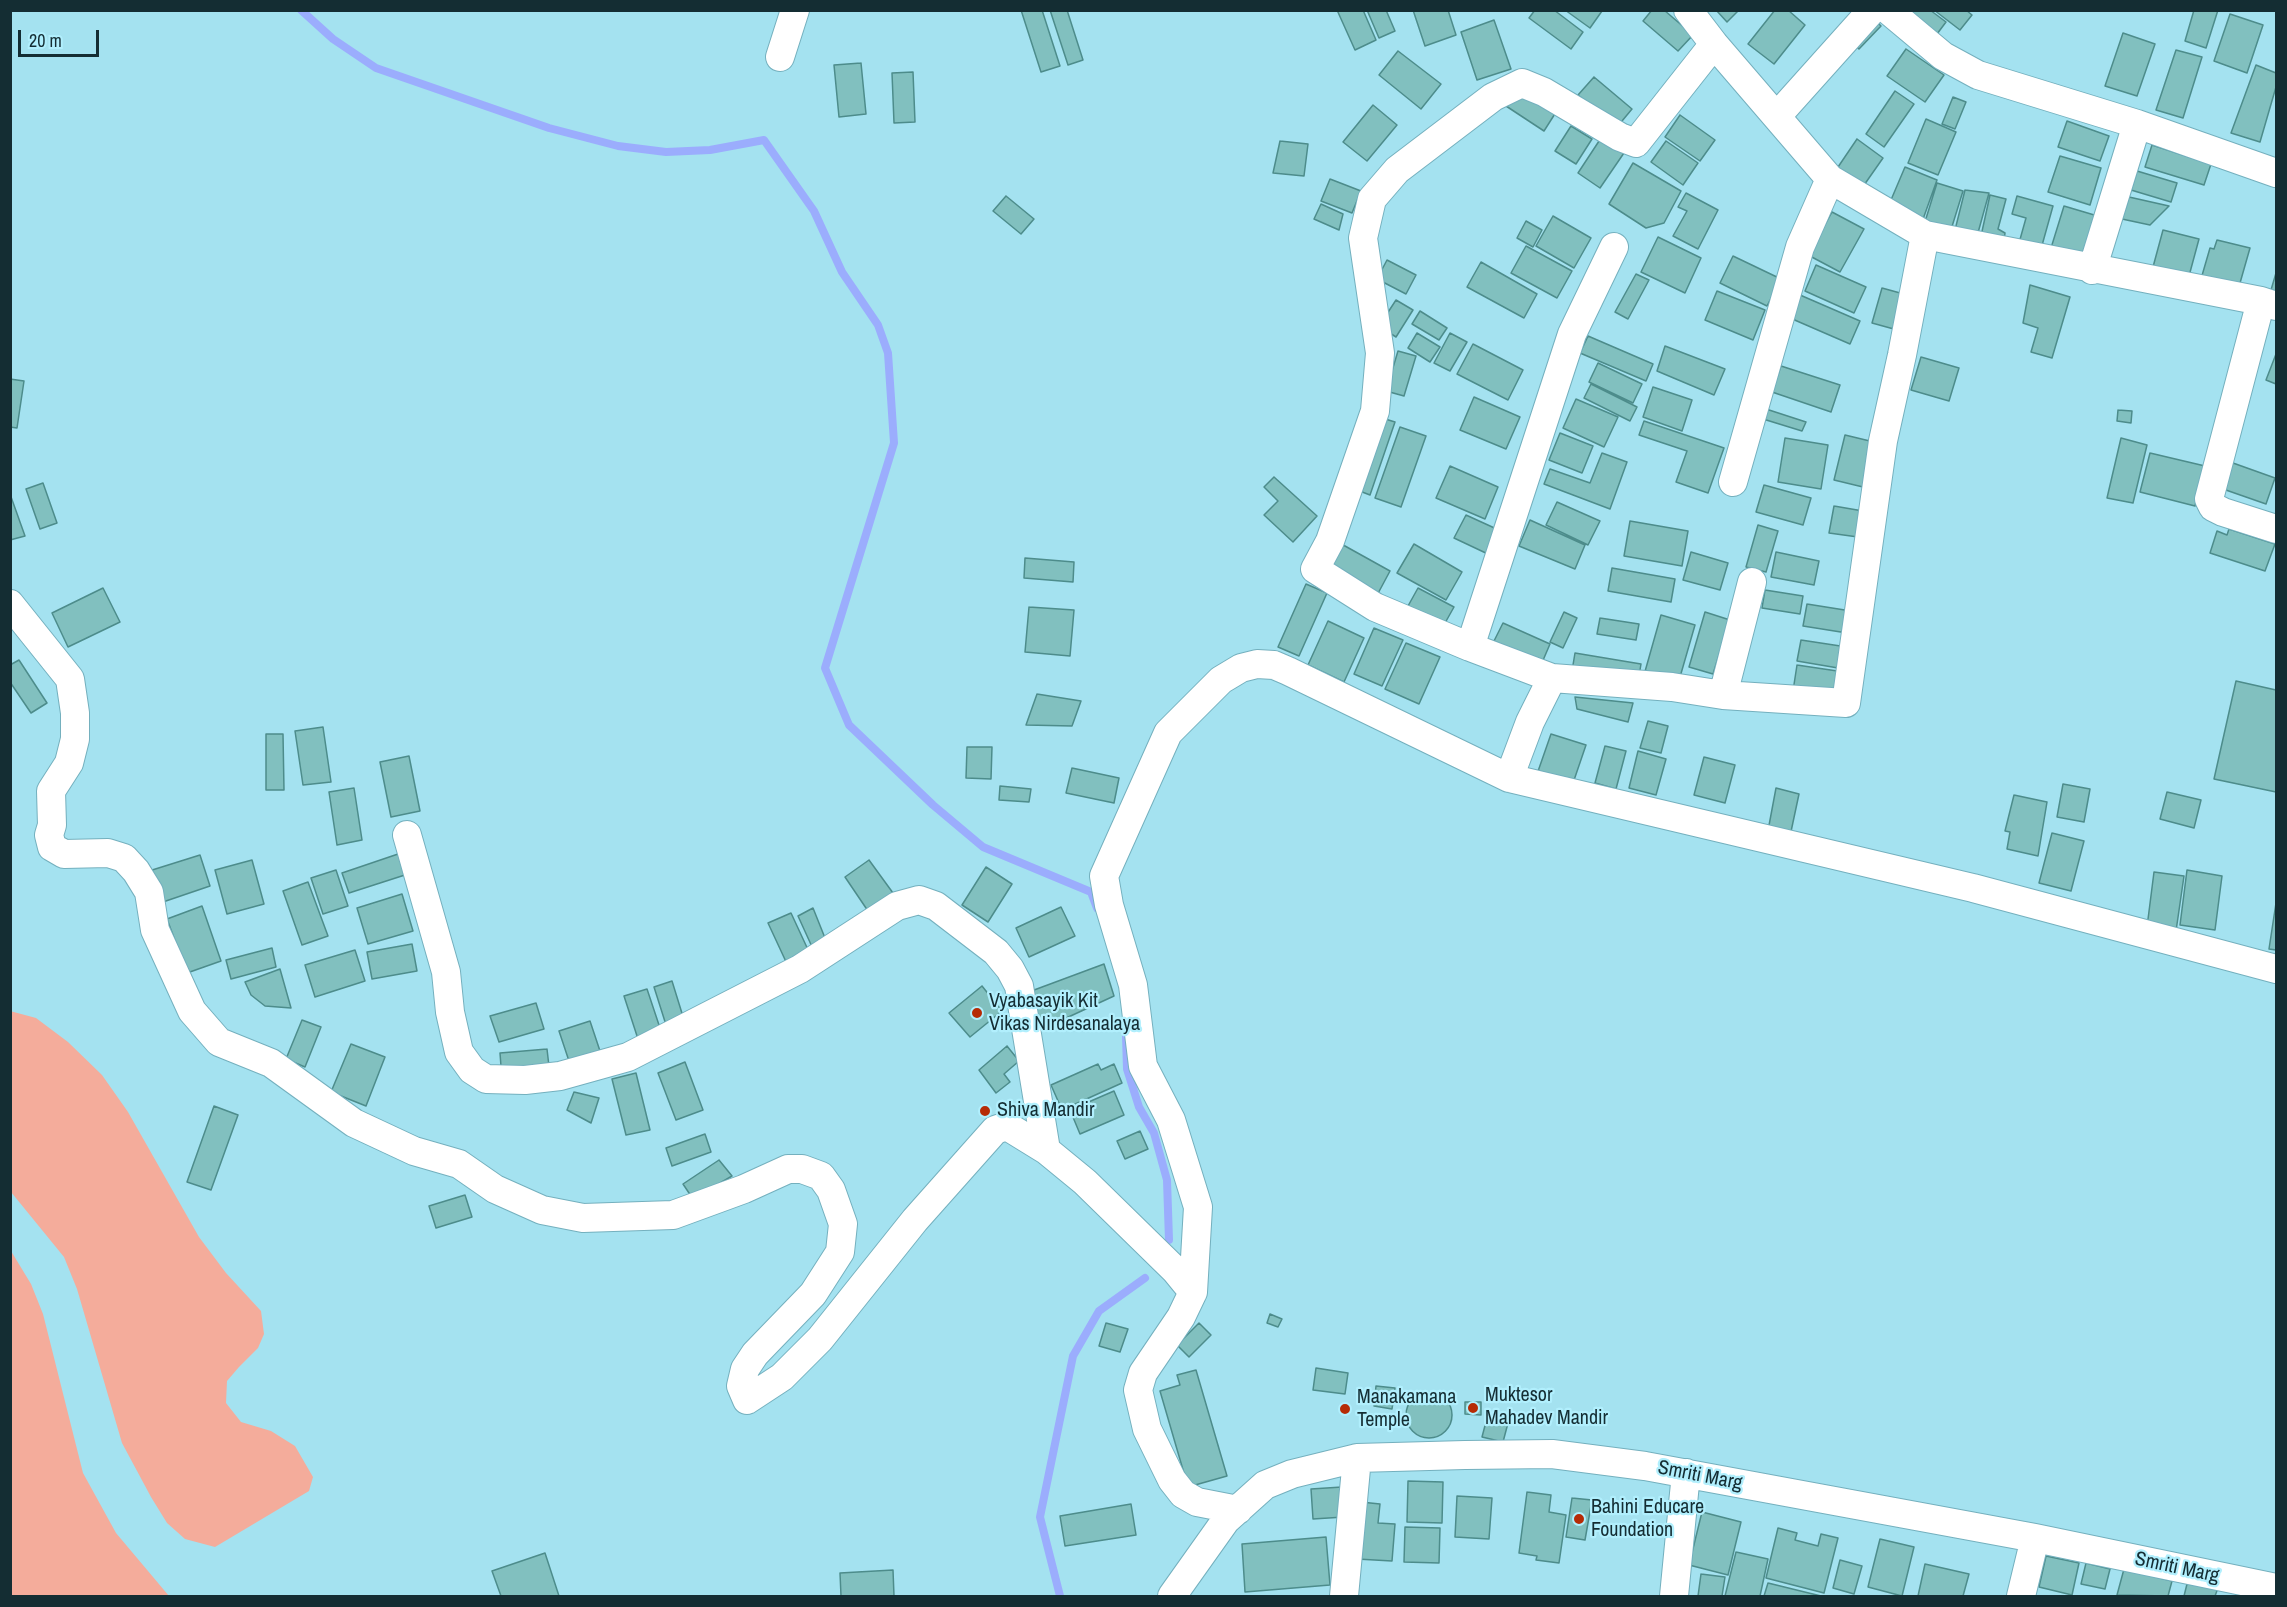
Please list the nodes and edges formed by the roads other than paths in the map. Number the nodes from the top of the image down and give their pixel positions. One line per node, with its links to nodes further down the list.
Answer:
1 (795, 10): 6 (street)
2 (1688, 10): 5 (street)
3 (1872, 10): 7 (street)
4 (1888, 10): 8 (street)
5 (1714, 44): 7 (street); 19 (street)
6 (780, 57)
7 (1777, 116): 10 (street)
8 (2137, 124): 9 (street); 13 (street)
9 (2277, 173)
10 (1830, 179): 11 (street); 15 (street)
11 (1925, 235): 13 (street); 21 (street)
12 (1614, 247): 19 (street)
13 (2092, 270): 14 (street)
14 (2269, 304): 16 (street)
15 (1733, 482)
16 (2277, 529)
17 (1752, 582): 21 (street)
18 (10, 604): 25 (street)
19 (1470, 647): 20 (street)
20 (1552, 678): 21 (street); 22 (street)
21 (1723, 695)
22 (1509, 778): 24 (street); 26 (street)
23 (407, 835): 25 (street)
24 (2277, 969)
25 (1046, 1150): 26 (street)
26 (1193, 1292): 29 (street)
27 (1357, 1458): 28 (street, Smriti Marg); 29 (street, Smriti Marg); 33 (street)
28 (1686, 1473): 30 (street, Smriti Marg); 34 (street)
29 (1238, 1509): 32 (street, Smriti Marg)
30 (2035, 1538): 31 (street, Smriti Marg); 35 (street)
31 (2277, 1588)
32 (1172, 1596)
33 (1344, 1596)
34 (1674, 1596)
35 (2020, 1596)

